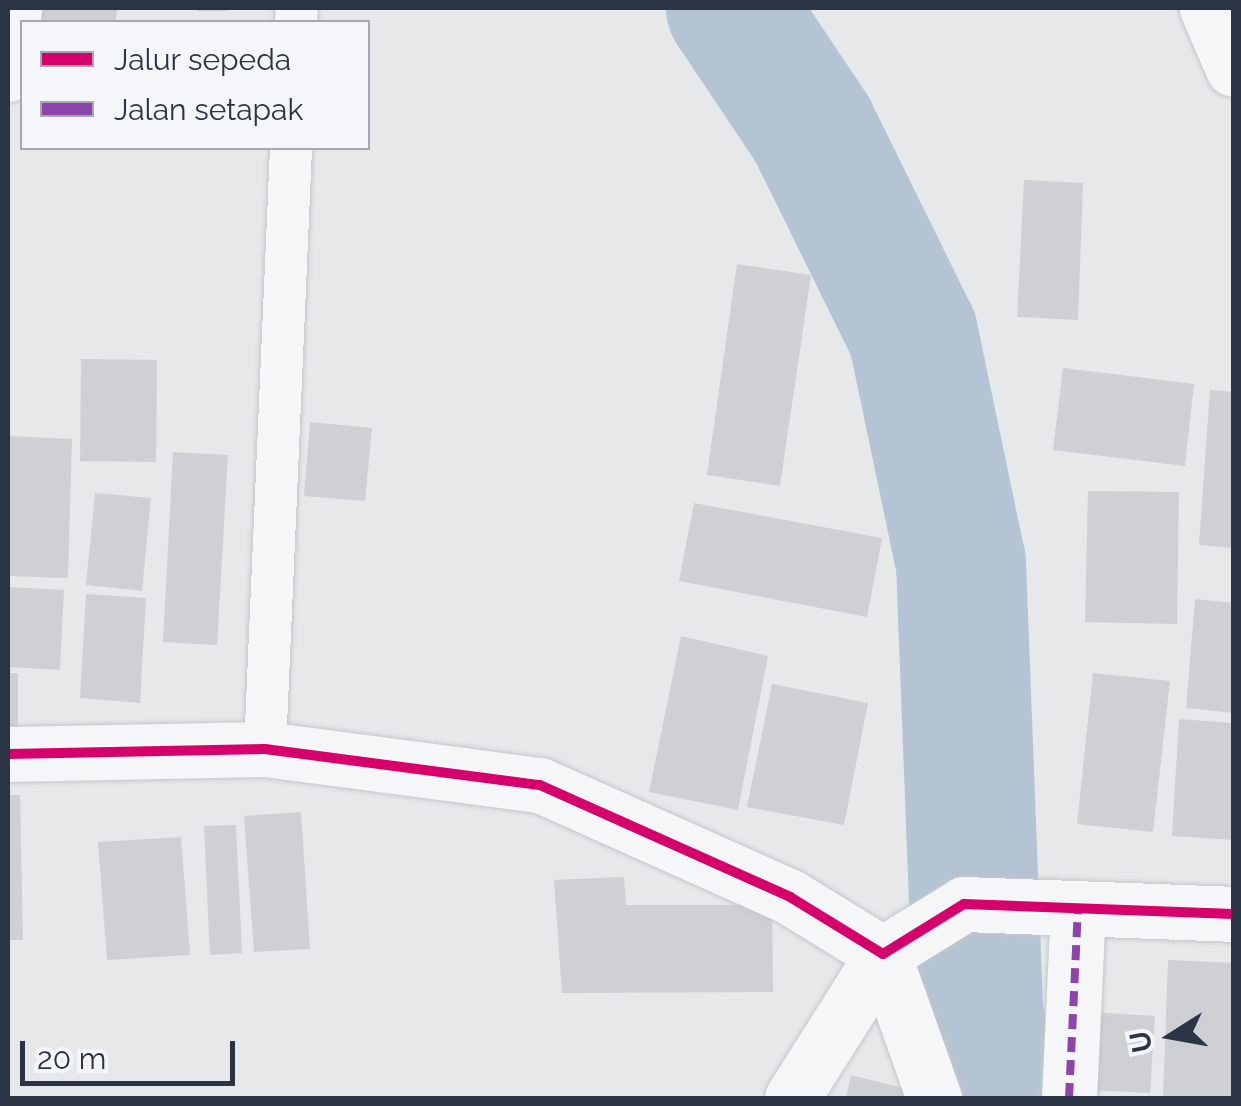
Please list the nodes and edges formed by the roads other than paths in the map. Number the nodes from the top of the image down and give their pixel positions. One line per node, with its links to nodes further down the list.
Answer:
1 (14, 8): 4 (street)
2 (1208, 8): 3 (street)
3 (1233, 69)
4 (8, 74)
5 (291, 150): 6 (lane)
6 (265, 749): 7 (street); 10 (street)
7 (8, 754)
8 (1069, 908): 9 (street); 10 (street); 13 (street)
9 (1234, 914)
10 (884, 954): 11 (street); 12 (street)
11 (792, 1098)
12 (934, 1098)
13 (1068, 1098)

